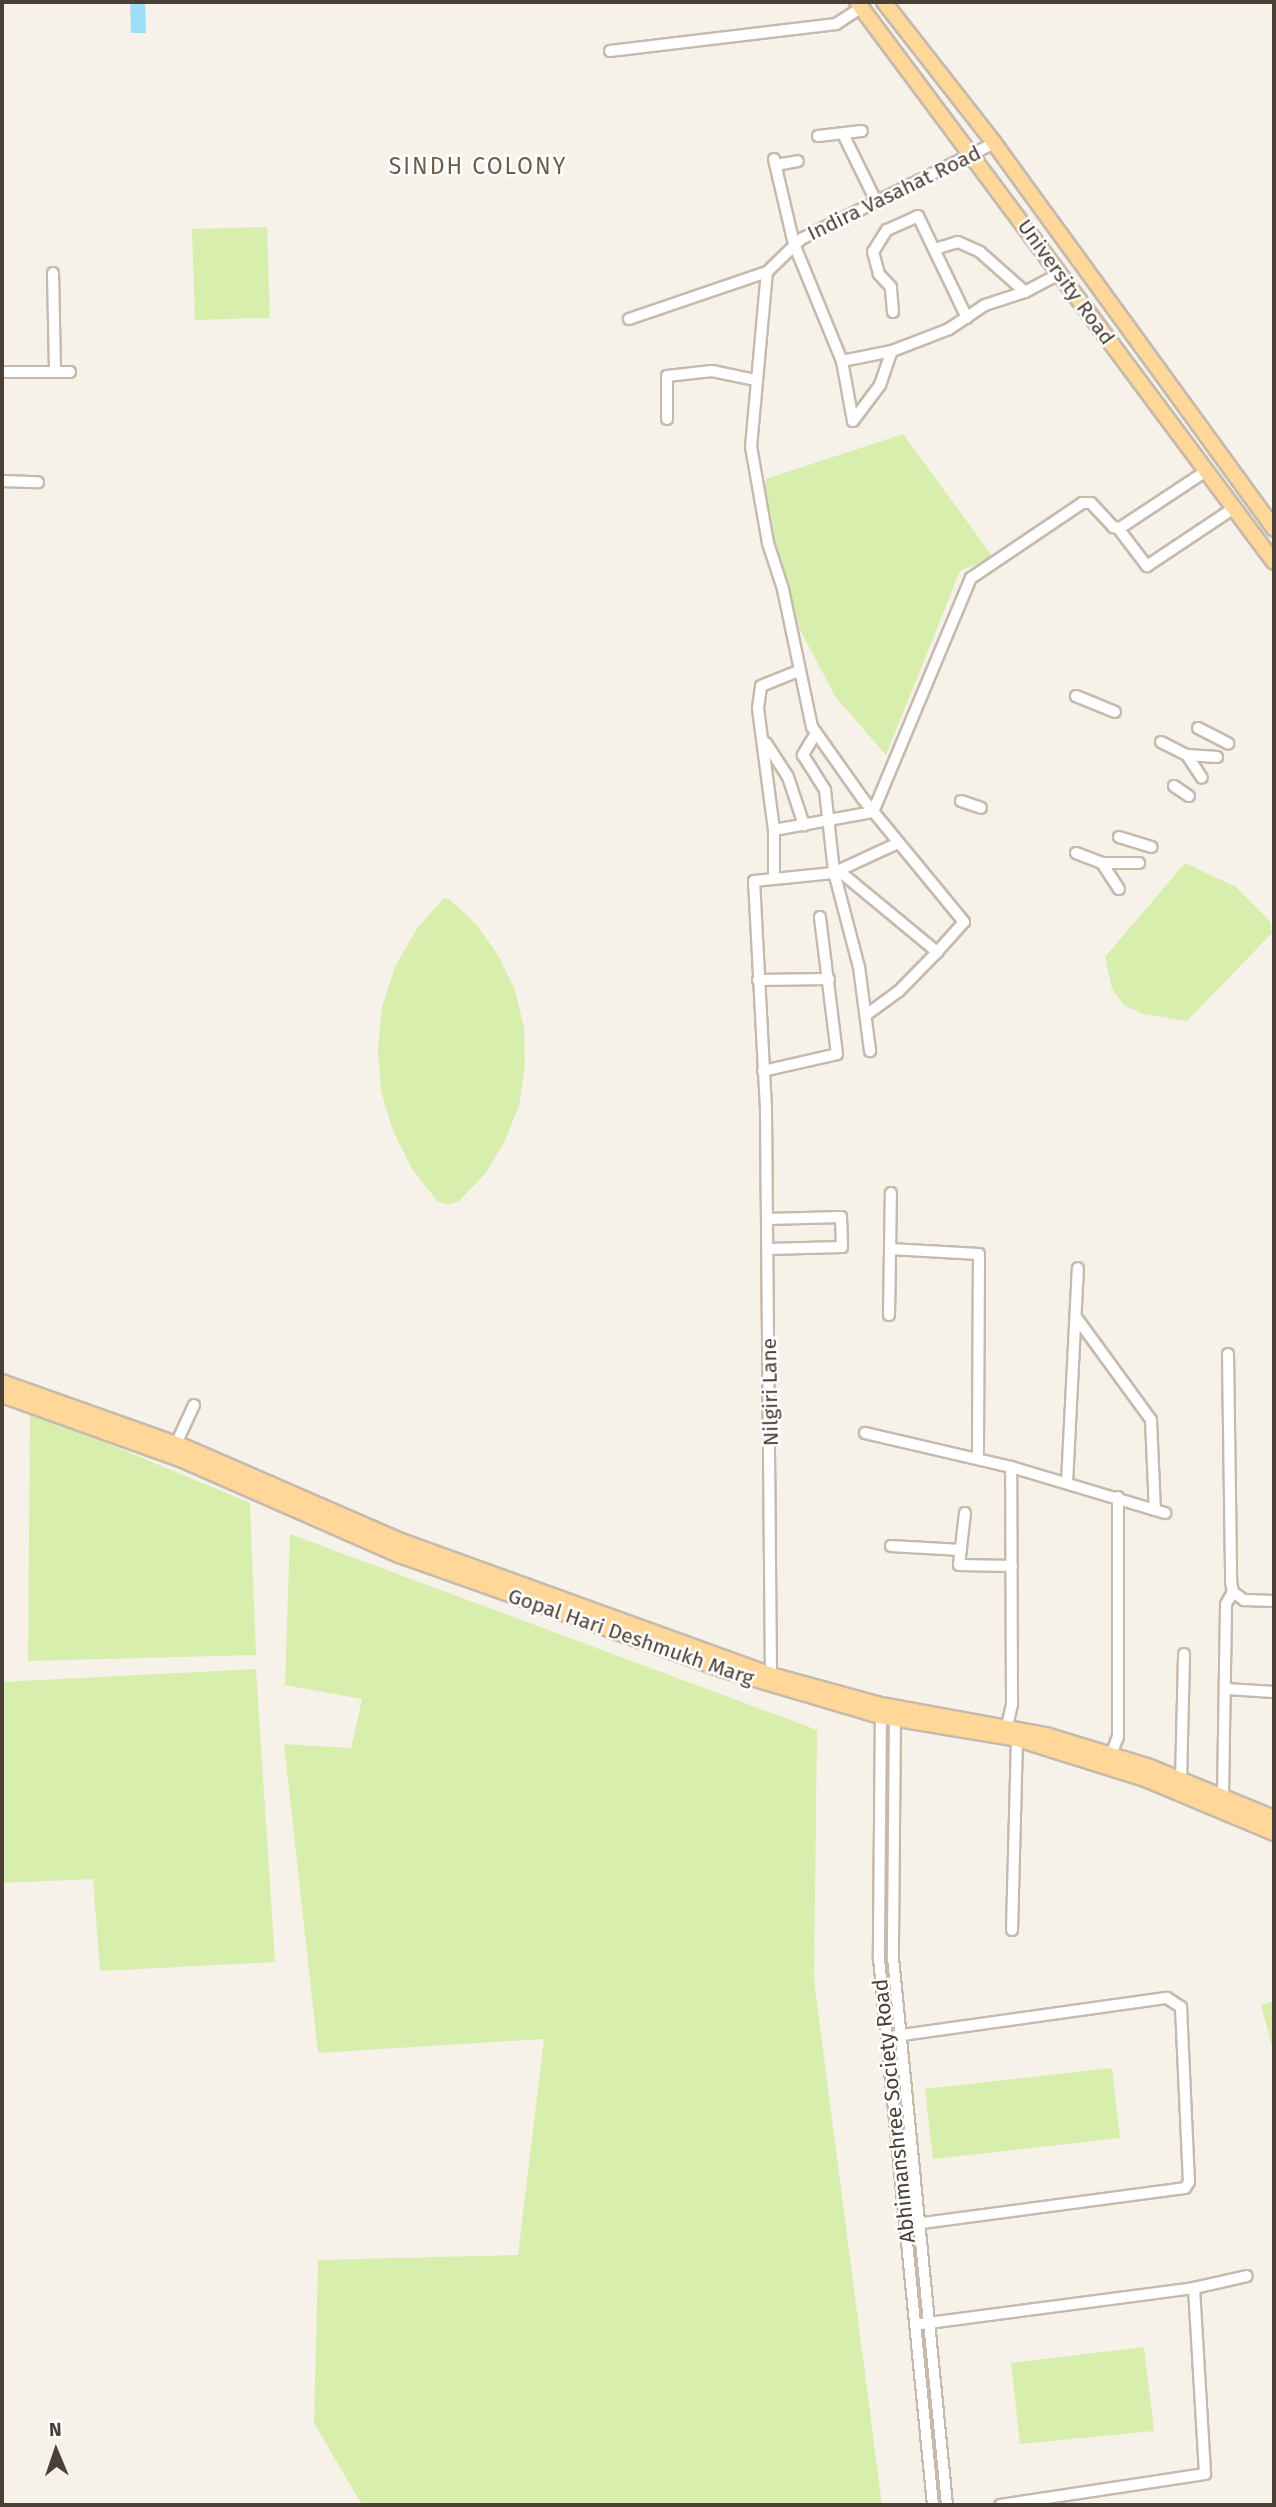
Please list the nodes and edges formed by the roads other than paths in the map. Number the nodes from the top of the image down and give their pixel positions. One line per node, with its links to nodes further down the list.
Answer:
1 (884, 2): 7 (main road, University Road)
2 (859, 4): 3 (street); 8 (main road, University Road)
3 (610, 51)
4 (862, 131): 5 (street)
5 (843, 134): 6 (street); 10 (street)
6 (818, 136)
7 (995, 144): 8 (street, Indira Vasahat Road); 32 (main road, University Road)
8 (974, 154): 10 (street, Indira Vasahat Road); 15 (main road, University Road)
9 (798, 161): 11 (street)
10 (876, 201): 11 (street, Indira Vasahat Road)
11 (793, 244): 13 (street, Indira Vasahat Road); 21 (street)
12 (935, 249): 16 (street); 17 (street); 18 (street)
13 (767, 272): 19 (street); 25 (street)
14 (53, 273): 23 (street)
15 (1060, 273): 16 (street); 27 (main road, University Road)
16 (1025, 292): 18 (street)
17 (893, 312)
18 (967, 318): 20 (street)
19 (629, 319)
20 (892, 352): 21 (street); 21 (street)
21 (842, 361)
22 (2, 372): 23 (street)
23 (55, 372): 24 (street)
24 (70, 372)
25 (756, 380): 26 (street); 34 (street)
26 (667, 419)
27 (1206, 471): 30 (main road, University Road); 31 (street)
28 (2, 481): 29 (street)
29 (38, 482)
30 (1234, 508): 31 (street); 33 (main road, University Road)
31 (1118, 528): 49 (street)
32 (1274, 529)
33 (1274, 562)
34 (798, 671): 38 (street); 39 (street)
35 (1076, 696): 36 (street)
36 (1115, 712)
37 (1198, 728): 41 (street)
38 (816, 733): 49 (street); 50 (street)
39 (763, 737): 51 (street); 52 (street)
40 (1161, 742): 42 (street)
41 (1228, 743)
42 (1187, 755): 43 (street); 44 (street)
43 (1217, 757)
44 (1202, 778)
45 (1174, 786): 46 (street)
46 (1189, 796)
47 (961, 801): 48 (street)
48 (981, 808)
49 (873, 812): 50 (street); 54 (street)
50 (831, 821): 51 (street); 59 (street)
51 (804, 825): 52 (street)
52 (774, 830): 60 (street)
53 (1119, 837): 55 (street)
54 (898, 843): 59 (street); 63 (street)
55 (1151, 846)
56 (1076, 853): 57 (street)
57 (1102, 863): 58 (street); 61 (street)
58 (1139, 863)
59 (836, 871): 60 (street); 63 (street); 66 (street)
60 (774, 879): 65 (street, Nilgiri Lane)
61 (1119, 889)
62 (820, 917): 64 (street)
63 (937, 952): 66 (street)
64 (829, 979): 65 (street); 68 (street)
65 (758, 980): 68 (street, Nilgiri Lane)
66 (866, 1015): 67 (street)
67 (870, 1051)
68 (763, 1071): 70 (street, Nilgiri Lane)
69 (891, 1193): 72 (street)
70 (768, 1219): 71 (street, Nilgiri Lane); 71 (street)
71 (768, 1249): 94 (street, Nilgiri Lane)
72 (890, 1250): 74 (street); 82 (street)
73 (1078, 1268): 75 (street)
74 (889, 1315)
75 (1076, 1317): 84 (street); 85 (street)
76 (1228, 1354): 91 (street)
77 (2, 1382): 81 (main road, Gopal Hari Deshmukh Marg)
78 (2, 1395): 89 (main road, Gopal Hari Deshmukh Marg)
79 (194, 1405): 81 (street)
80 (864, 1433): 82 (street)
81 (176, 1444): 89 (main road, Gopal Hari Deshmukh Marg)
82 (978, 1458): 83 (street)
83 (1011, 1467): 84 (street); 90 (street)
84 (1067, 1483): 85 (street)
85 (1118, 1497): 100 (street)
86 (965, 1513): 88 (street)
87 (891, 1546): 88 (street)
88 (961, 1550): 90 (street)
89 (426, 1556): 94 (main road, Gopal Hari Deshmukh Marg); 97 (main road, Gopal Hari Deshmukh Marg)
90 (1012, 1566): 98 (street)
91 (1233, 1592): 92 (street); 95 (street)
92 (1274, 1601)
93 (1184, 1654): 101 (street)
94 (771, 1675): 97 (main road, Gopal Hari Deshmukh Marg)
95 (1226, 1689): 96 (street); 102 (street)
96 (1274, 1692)
97 (888, 1711): 98 (main road, Gopal Hari Deshmukh Marg); 99 (main road, Gopal Hari Deshmukh Marg); 106 (street, Abhimanshree Society Road); 107 (street, Abhimanshree Society Road)
98 (1007, 1726): 100 (main road, Gopal Hari Deshmukh Marg)
99 (1017, 1739): 100 (main road, Gopal Hari Deshmukh Marg); 105 (street)
100 (1109, 1760): 101 (main road, Gopal Hari Deshmukh Marg); 104 (main road, Gopal Hari Deshmukh Marg)
101 (1181, 1780): 102 (main road, Gopal Hari Deshmukh Marg)
102 (1223, 1797): 103 (main road, Gopal Hari Deshmukh Marg)
103 (1274, 1818)
104 (1274, 1833)
105 (1012, 1930)
106 (901, 2035): 107 (street); 108 (street, Abhimanshree Society Road); 108 (street)
107 (887, 2037): 109 (street, Abhimanshree Society Road)
108 (919, 2224): 109 (street); 112 (street, Abhimanshree Society Road)
109 (905, 2225): 113 (street, Abhimanshree Society Road)
110 (1247, 2276): 111 (street)
111 (1194, 2288): 112 (street); 116 (street)
112 (929, 2323): 113 (street); 115 (street, Abhimanshree Society Road)
113 (915, 2325): 114 (street, Abhimanshree Society Road)
114 (933, 2505)
115 (947, 2505)
116 (1000, 2505)

